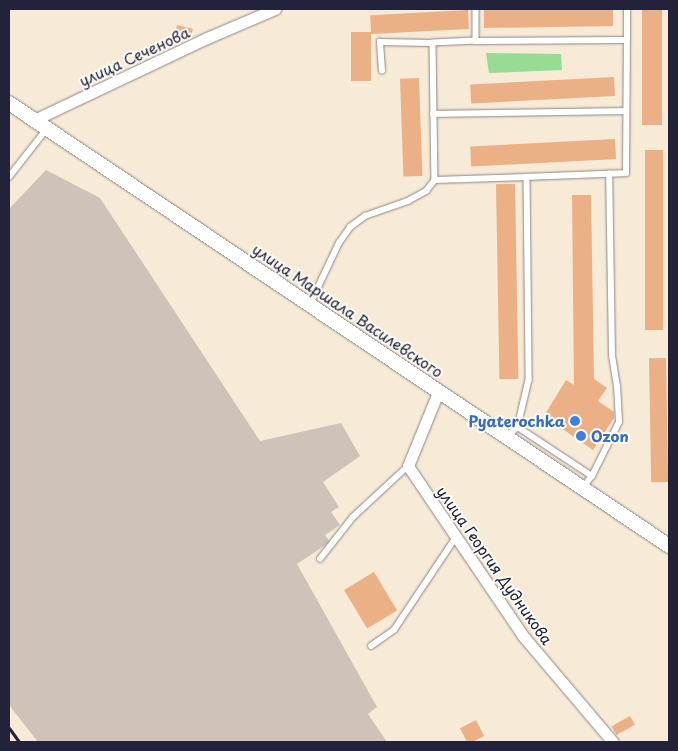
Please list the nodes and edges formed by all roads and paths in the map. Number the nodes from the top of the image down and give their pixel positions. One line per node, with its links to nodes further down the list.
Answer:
1 (275, 9): 11 (street, улица Сеченова)
2 (476, 9): 5 (lane)
3 (627, 9): 4 (lane)
4 (627, 40): 5 (lane); 9 (lane)
5 (476, 41): 6 (lane)
6 (433, 43): 7 (lane); 10 (lane)
7 (382, 71)
8 (9, 103): 11 (street, улица Маршала Василевского)
9 (626, 111): 10 (lane); 14 (lane)
10 (434, 114): 16 (lane)
11 (34, 120): 12 (street, улица Маршала Василевского)
12 (47, 129): 13 (lane); 17 (street, улица Маршала Василевского)
13 (10, 173)
14 (609, 174): 15 (lane); 22 (lane)
15 (527, 177): 16 (lane); 19 (lane)
16 (435, 180): 17 (lane)
17 (310, 304): 18 (street, улица Маршала Василевского)
18 (439, 390): 20 (street, улица Маршала Василевского); 21 (street)
19 (518, 427): 20 (lane); 22 (lane)
20 (507, 436): 23 (street, улица Маршала Василевского)
21 (408, 466): 24 (street, улица Георгия Дудникова); 26 (lane)
22 (592, 476): 23 (lane)
23 (584, 488): 25 (street, улица Маршала Василевского)
24 (456, 537): 27 (lane); 28 (street, улица Георгия Дудникова)
25 (669, 546)
26 (320, 559)
27 (371, 646)
28 (613, 742)

